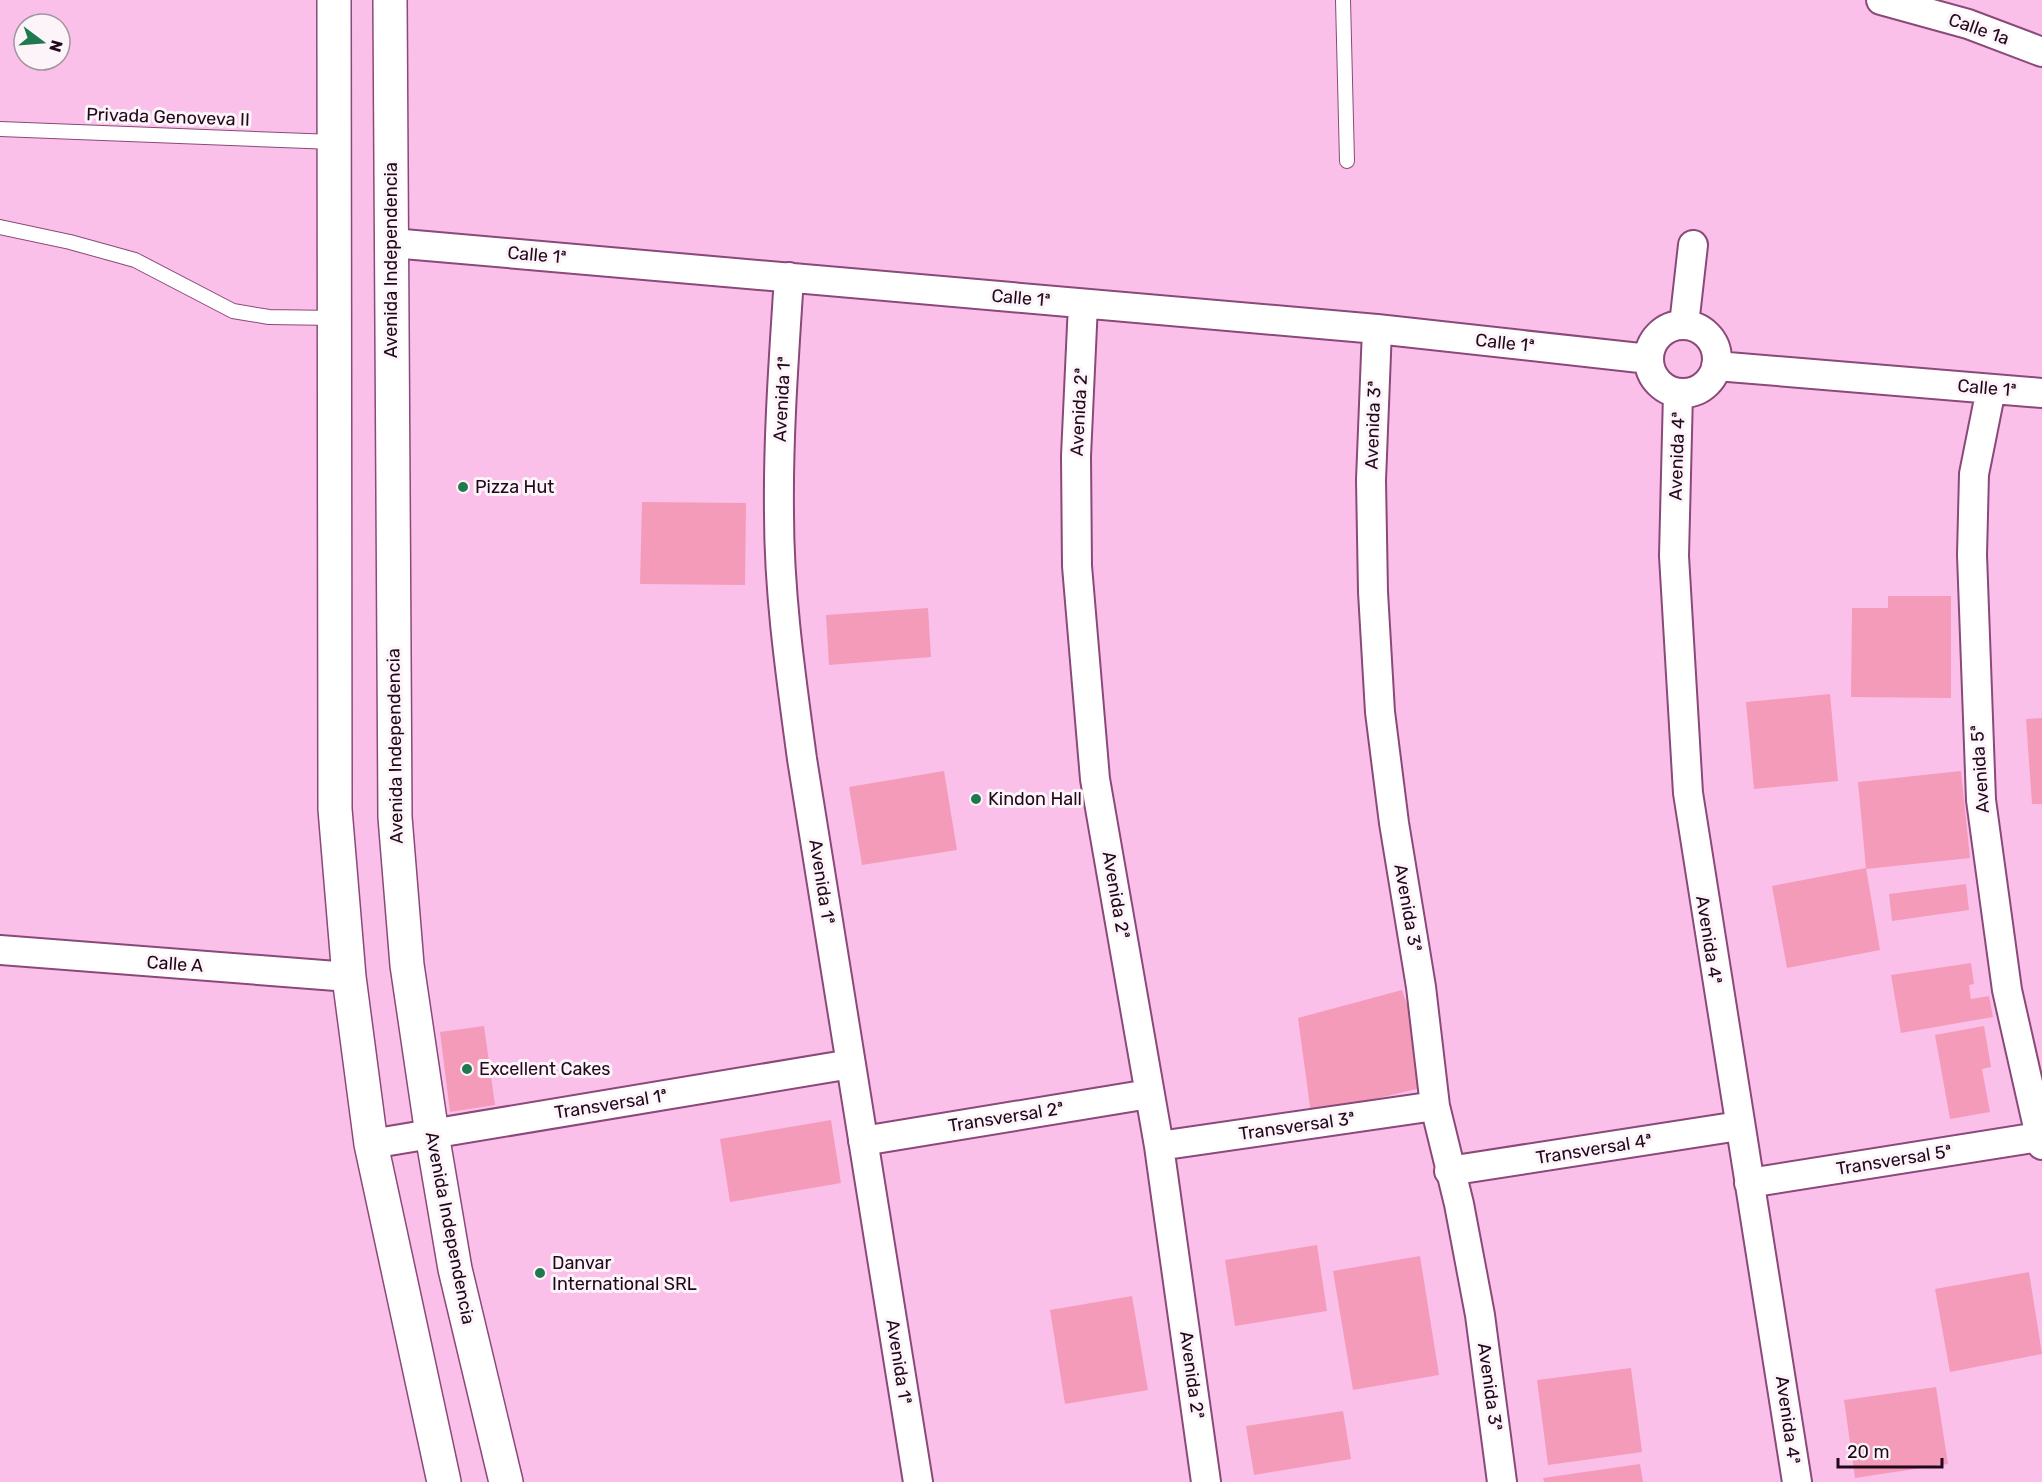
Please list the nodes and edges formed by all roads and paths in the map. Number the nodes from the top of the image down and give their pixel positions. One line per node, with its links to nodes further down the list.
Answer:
1 (334, 0): 7 (main road)
2 (390, 0): 10 (main road, Avenida Independencia)
3 (1343, 0): 8 (lane)
4 (1881, 0): 5 (street, Calle 1a)
5 (2042, 52)
6 (0, 129): 7 (lane, Privada Genoveva II)
7 (334, 142): 14 (main road)
8 (1347, 160)
9 (0, 227): 14 (lane)
10 (392, 243): 12 (street, Calle 1ª); 28 (main road, Avenida Independencia)
11 (1693, 245): 15 (street)
12 (789, 278): 13 (street, Calle 1ª); 24 (street, Avenida 1ª)
13 (1083, 304): 16 (street, Calle 1ª); 25 (street, Avenida 2ª)
14 (334, 318): 23 (main road)
15 (1684, 325): 17 (street); 18 (street)
16 (1377, 329): 17 (street, Calle 1ª); 26 (street, Avenida 3ª)
17 (1649, 359): 20 (street)
18 (1716, 366): 19 (street, Calle 1ª); 20 (street)
19 (1991, 389): 21 (street, Calle 1ª); 30 (street, Avenida 5ª)
20 (1678, 393): 27 (street, Avenida 4ª)
21 (2042, 393)
22 (0, 950): 23 (street, Calle A)
23 (349, 977): 31 (main road)
24 (851, 1064): 28 (street, Transversal 1ª); 29 (street, Avenida 1ª)
25 (1149, 1094): 29 (street, Transversal 2ª); 32 (street, Avenida 2ª)
26 (1435, 1106): 32 (street, Transversal 3ª); 33 (street, Avenida 3ª)
27 (1739, 1126): 33 (street, Transversal 4ª); 34 (street, Avenida 4ª)
28 (432, 1134): 31 (street, Transversal 1ª); 36 (main road, Avenida Independencia)
29 (863, 1141): 37 (street, Avenida 1ª)
30 (2041, 1141): 34 (street, Transversal 5ª)
31 (371, 1144): 35 (main road)
32 (1159, 1146): 38 (street, Avenida 2ª)
33 (1449, 1171): 39 (street, Avenida 3ª)
34 (1749, 1183): 40 (street, Avenida 4ª)
35 (444, 1482)
36 (506, 1482)
37 (918, 1482)
38 (1206, 1482)
39 (1502, 1482)
40 (1797, 1482)

